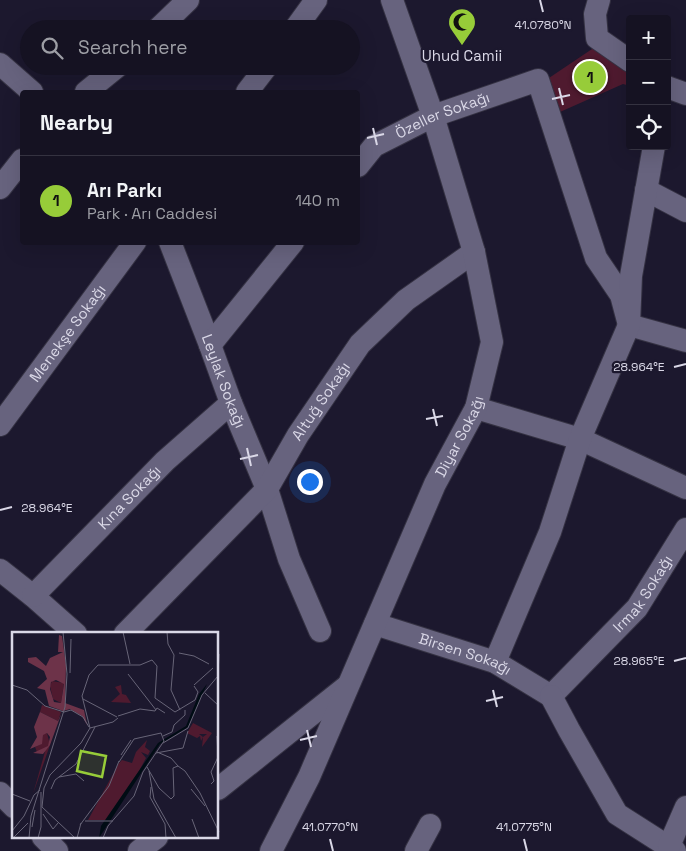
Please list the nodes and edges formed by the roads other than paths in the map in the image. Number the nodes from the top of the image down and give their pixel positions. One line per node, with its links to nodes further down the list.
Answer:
1 (188, 0): 5 (street)
2 (316, 0): 6 (street)
3 (392, 0): 16 (street, Diyar Sokağı)
4 (591, 4): 7 (street)
5 (167, 20)
6 (302, 20)
7 (629, 60)
8 (0, 64): 12 (street)
9 (107, 75): 13 (street)
10 (260, 75): 14 (street)
11 (671, 88): 15 (street)
12 (30, 90)
13 (88, 90)
14 (249, 90)
15 (686, 94)
16 (432, 116): 19 (street, Özeller Sokağı); 26 (street, Diyar Sokağı); 27 (street, Özeller Sokağı)
17 (653, 150): 21 (street)
18 (20, 163): 20 (street)
19 (360, 164)
20 (0, 188)
21 (646, 190): 22 (street); 27 (street)
22 (686, 210)
23 (134, 245): 32 (street, Menekşe Sokağı)
24 (171, 245): 29 (street, Leylak Sokağı)
25 (291, 245): 29 (street)
26 (474, 252): 31 (street, Diyar Sokağı); 35 (street, Altuğ Sokağı)
27 (629, 325): 28 (street); 33 (street)
28 (686, 341)
29 (210, 345): 30 (street, Leylak Sokağı)
30 (231, 403): 35 (street, Leylak Sokağı); 38 (street, Kına Sokağı)
31 (476, 408): 33 (street); 39 (street, Diyar Sokağı)
32 (0, 425)
33 (580, 439): 34 (street); 43 (street)
34 (686, 488)
35 (267, 489): 40 (street, Leylak Sokağı); 42 (street, Altuğ Sokağı)
36 (686, 529): 45 (street, Irmak Sokağı)
37 (0, 570): 38 (street)
38 (33, 596): 41 (street)
39 (375, 624): 43 (street, Birsen Sokağı); 44 (street, Diyar Sokağı)
40 (320, 631)
41 (74, 632)
42 (127, 632)
43 (495, 662): 45 (street, Birsen Sokağı)
44 (348, 685): 46 (street); 55 (street, Diyar Sokağı)
45 (551, 696): 52 (street)
46 (221, 780)
47 (0, 794): 48 (street)
48 (12, 805)
49 (686, 807): 52 (street)
50 (44, 838): 53 (street)
51 (156, 838): 54 (street)
52 (672, 849)
53 (57, 851)
54 (139, 851)
55 (271, 851)

